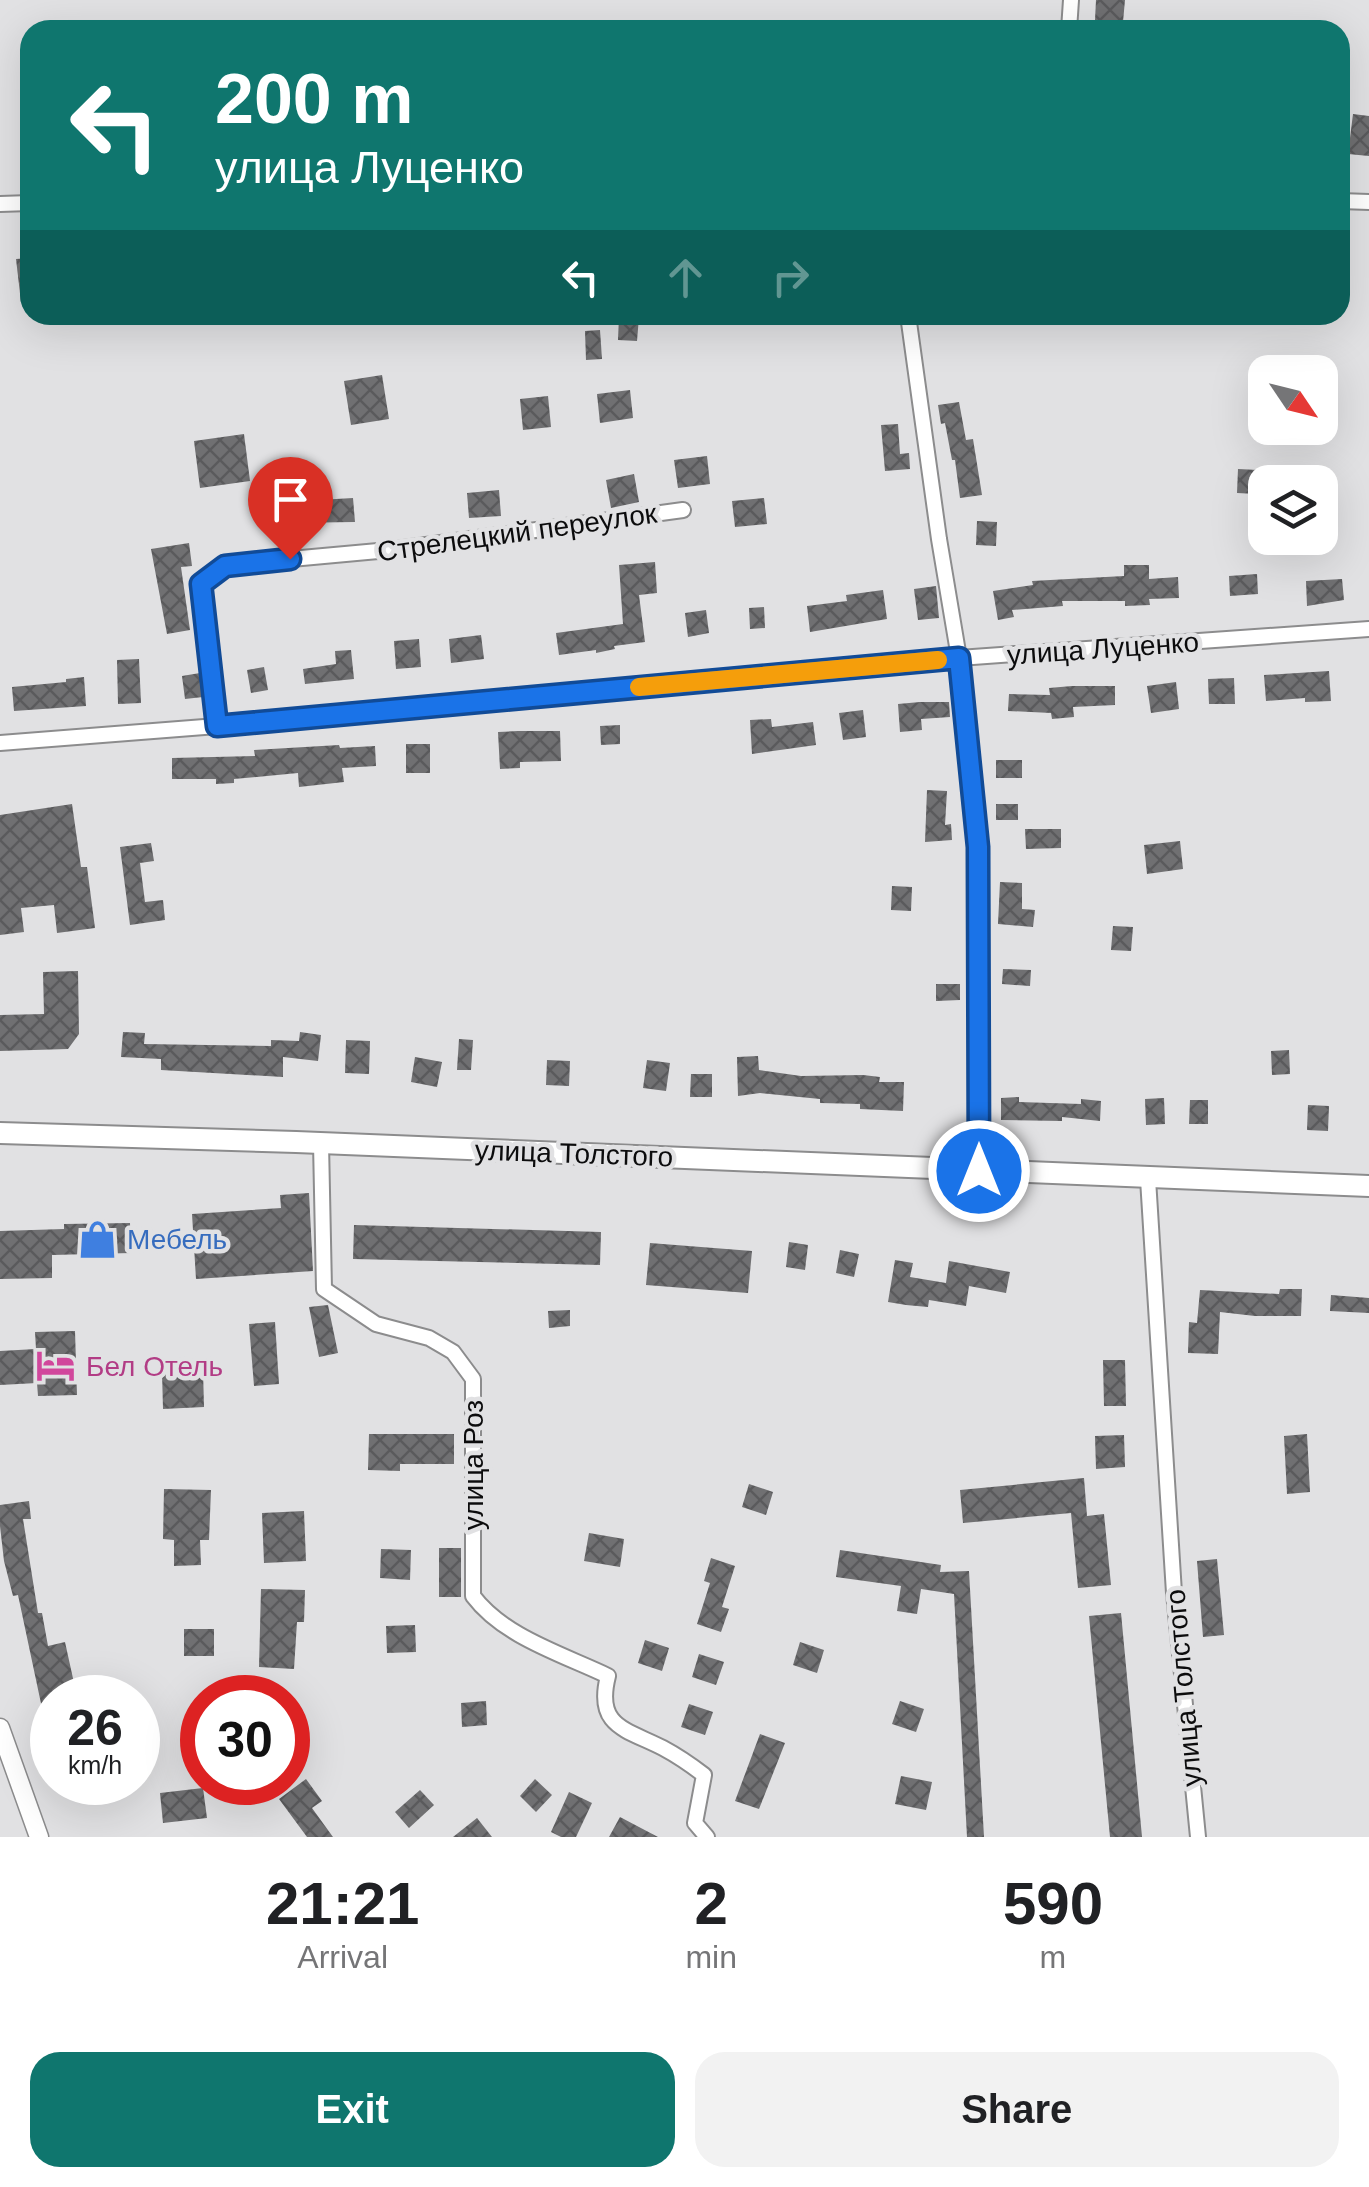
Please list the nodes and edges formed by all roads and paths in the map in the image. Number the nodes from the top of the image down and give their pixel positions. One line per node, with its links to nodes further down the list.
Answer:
1 (909, 325): 4 (street)
2 (684, 510): 5 (street, Стрелецкий переулок)
3 (1369, 629): 4 (street, улица Луценко)
4 (959, 658): 5 (street, улица Луценко); 9 (street)
5 (217, 726): 6 (street, улица Луценко)
6 (0, 742)
7 (0, 1133): 8 (main road, улица Толстого)
8 (321, 1144): 9 (main road, улица Толстого); 14 (street, улица Роз)
9 (979, 1171): 10 (main road, улица Толстого)
10 (1148, 1179): 11 (main road, улица Толстого); 15 (street, улица Толстого)
11 (1369, 1186)
12 (0, 1728): 13 (street)
13 (39, 1837)
14 (707, 1837)
15 (1198, 1837)

